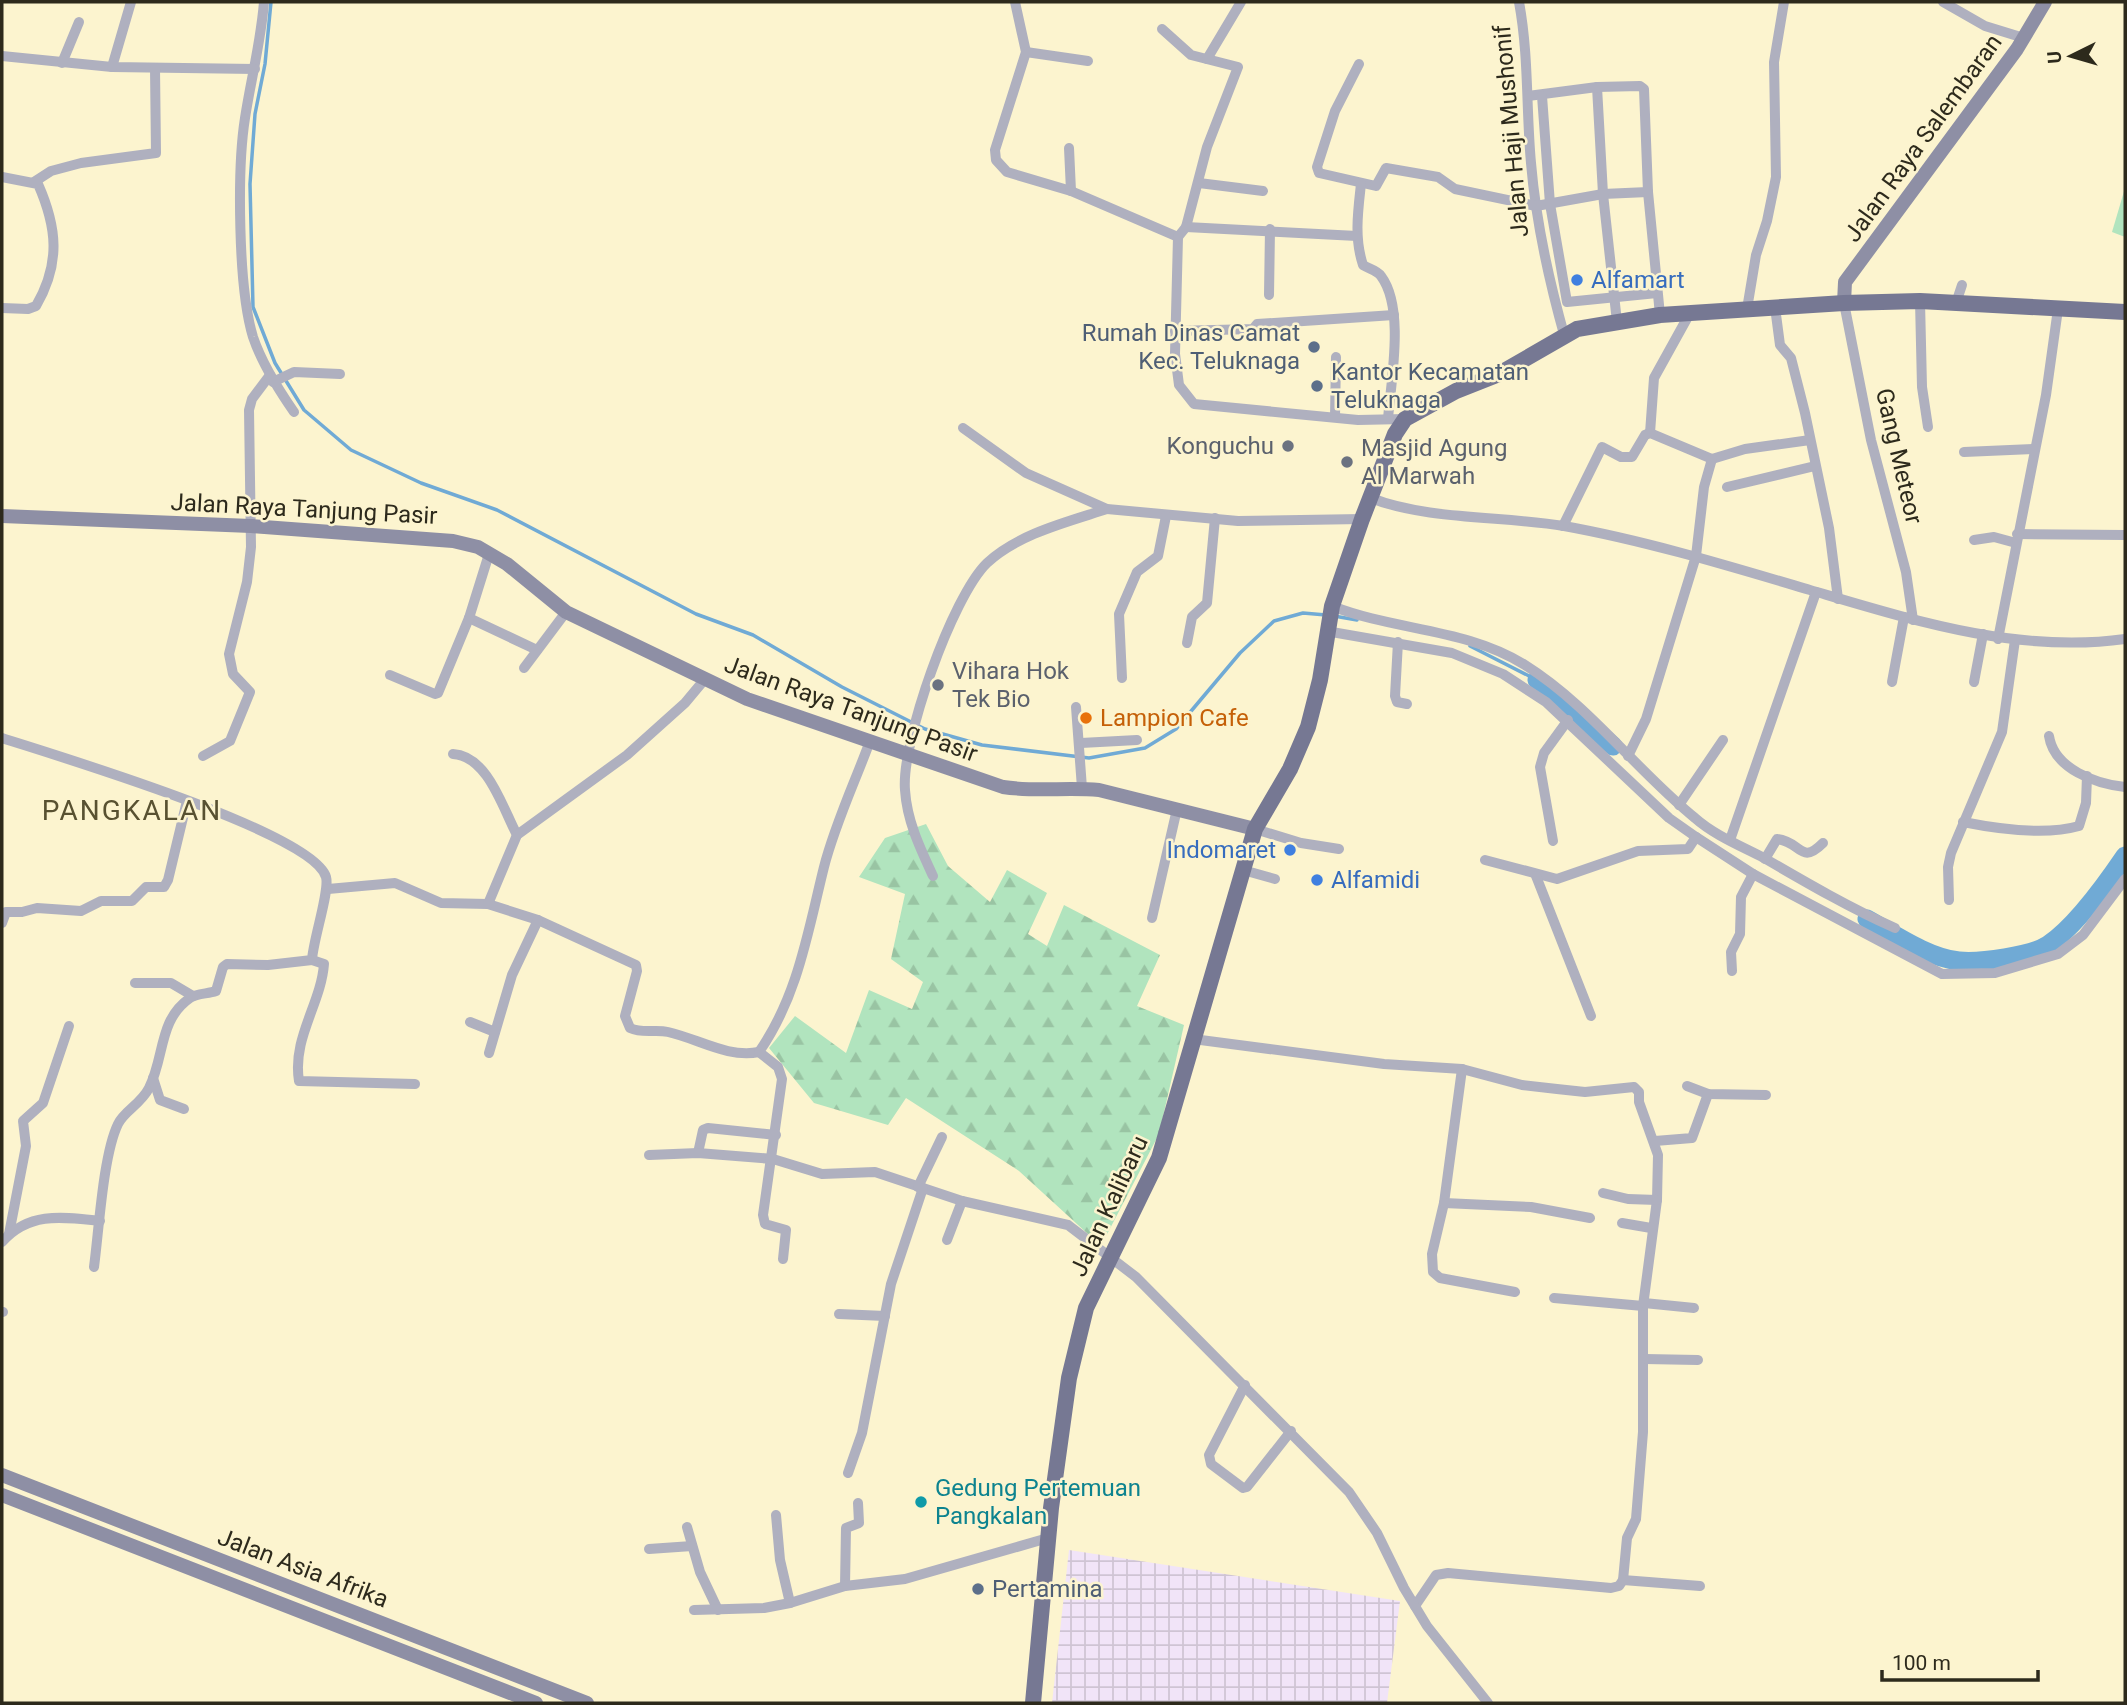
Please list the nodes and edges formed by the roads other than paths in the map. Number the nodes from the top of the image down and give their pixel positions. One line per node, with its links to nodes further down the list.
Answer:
1 (131, 2): 18 (street)
2 (264, 2): 20 (street)
3 (1014, 2): 12 (street)
4 (1241, 2): 14 (street)
5 (1519, 2): 22 (street, Jalan Haji Mushonif)
6 (1784, 2): 48 (street)
7 (1943, 2): 11 (street)
8 (2045, 2): 11 (street, Jalan Raya Salembaran)
9 (79, 22): 16 (street)
10 (1162, 29): 14 (street)
11 (2024, 38): 44 (street, Jalan Raya Salembaran)
12 (1026, 52): 15 (street); 29 (street)
13 (2, 56): 16 (street)
14 (1207, 59): 27 (street)
15 (1088, 61)
16 (62, 62): 18 (street)
17 (1359, 64): 28 (street)
18 (112, 67): 19 (street)
19 (155, 68): 20 (street); 26 (street)
20 (255, 69): 59 (street)
21 (1597, 87): 23 (street); 31 (street); 32 (street)
22 (1528, 96): 23 (street); 34 (street, Jalan Haji Mushonif)
23 (1542, 96): 33 (street)
24 (1069, 148): 29 (street)
25 (2, 177): 26 (street)
26 (34, 182): 47 (street)
27 (1199, 183): 30 (street); 35 (street)
28 (1361, 184): 34 (street); 37 (street)
29 (1071, 191): 38 (street)
30 (1264, 191)
31 (1648, 192): 32 (street); 40 (street)
32 (1603, 194): 33 (street); 42 (street)
33 (1550, 204): 34 (street); 42 (street)
34 (1536, 206): 56 (street, Jalan Haji Mushonif)
35 (1186, 227): 36 (street); 38 (street)
36 (1270, 229): 37 (street); 41 (street)
37 (1357, 236): 52 (street)
38 (1178, 237): 55 (street)
39 (1962, 285): 45 (street)
40 (1657, 293): 42 (street); 53 (street)
41 (1269, 295)
42 (1613, 299): 54 (street)
43 (1920, 302): 44 (main road); 45 (main road); 64 (street)
44 (1844, 303): 46 (main road); 91 (street, Gang Meteor)
45 (1956, 303): 49 (main road)
46 (1775, 307): 48 (main road); 67 (street)
47 (2, 308)
48 (1747, 309): 50 (main road)
49 (2058, 309): 51 (main road); 68 (street)
50 (1690, 313): 53 (main road); 66 (street)
51 (2125, 313)
52 (1394, 315): 55 (street); 62 (street)
53 (1660, 315): 54 (main road)
54 (1617, 322): 56 (main road)
55 (1175, 331): 61 (street)
56 (1565, 338): 63 (main road)
57 (1336, 357): 61 (street)
58 (340, 374): 59 (street)
59 (273, 379): 60 (street); 79 (street)
60 (294, 412)
61 (1335, 417): 62 (street)
62 (1388, 419): 63 (street)
63 (1405, 419): 73 (main road, Jalan Kalibaru)
64 (1928, 427)
65 (963, 428): 74 (street)
66 (1650, 433): 70 (street); 80 (street)
67 (1810, 440): 70 (street); 71 (street)
68 (2034, 449): 69 (street); 82 (street)
69 (1964, 452)
70 (1712, 460): 85 (street)
71 (1815, 466): 72 (street); 87 (street)
72 (1727, 487)
73 (1371, 498): 78 (main road, Jalan Kalibaru); 80 (street)
74 (1107, 509): 76 (street); 114 (street)
75 (2, 516): 79 (street, Jalan Raya Tanjung Pasir)
76 (1166, 516): 77 (street); 101 (street)
77 (1215, 518): 78 (street); 97 (street)
78 (1362, 519): 90 (main road, Jalan Kalibaru)
79 (251, 526): 84 (street, Jalan Raya Tanjung Pasir); 116 (street)
80 (1563, 526): 85 (street)
81 (2125, 535): 82 (street)
82 (2017, 538): 83 (street); 93 (street)
83 (1974, 540)
84 (489, 554): 88 (street, Jalan Raya Tanjung Pasir); 89 (street)
85 (1696, 556): 86 (street); 117 (street)
86 (1816, 592): 87 (street); 128 (street)
87 (1838, 599): 91 (street)
88 (566, 612): 98 (street); 102 (street, Jalan Raya Tanjung Pasir)
89 (469, 618): 98 (street); 100 (street)
90 (1329, 618): 96 (street); 117 (street); 125 (main road, Jalan Kalibaru)
91 (1909, 619): 92 (street); 103 (street, Gang Meteor)
92 (1983, 634): 93 (street); 104 (street)
93 (1998, 639): 95 (street)
94 (2125, 639): 95 (street)
95 (2015, 640): 124 (street)
96 (1398, 642): 105 (street); 107 (street)
97 (1187, 643)
98 (537, 650): 99 (street)
99 (524, 668)
100 (390, 675)
101 (1122, 678)
102 (705, 679): 112 (street, Jalan Raya Tanjung Pasir); 126 (street)
103 (1892, 682)
104 (1974, 682)
105 (1407, 704)
106 (1076, 707): 113 (street)
107 (1568, 720): 127 (street); 129 (street)
108 (2049, 736): 118 (street)
109 (2, 738): 121 (street)
110 (1137, 740): 113 (street)
111 (1723, 740): 122 (street)
112 (870, 741): 114 (street, Jalan Raya Tanjung Pasir); 156 (street)
113 (1082, 747): 120 (street)
114 (908, 751): 120 (street, Jalan Raya Tanjung Pasir); 136 (street)
115 (453, 754): 126 (street)
116 (203, 756)
117 (1628, 756): 122 (street)
118 (2087, 776): 119 (street); 124 (street)
119 (2125, 787)
120 (1082, 788): 123 (street, Jalan Raya Tanjung Pasir)
121 (187, 801): 140 (street); 145 (street)
122 (1679, 805): 128 (street)
123 (1177, 809): 125 (street, Jalan Raya Tanjung Pasir); 143 (street)
124 (1963, 822): 141 (street)
125 (1255, 829): 131 (street); 134 (main road, Jalan Kalibaru)
126 (517, 835): 142 (street)
127 (1696, 837): 135 (street); 137 (street)
128 (1730, 840): 132 (street)
129 (1553, 841)
130 (1823, 843): 132 (street)
131 (1339, 849)
132 (1765, 859): 146 (street)
133 (1485, 860): 137 (street)
134 (1242, 870): 138 (street); 155 (main road, Jalan Kalibaru)
135 (1753, 874): 139 (street); 148 (street)
136 (933, 876)
137 (1536, 876): 151 (street)
138 (1275, 879)
139 (2125, 879)
140 (328, 889): 142 (street); 147 (street)
141 (1949, 900)
142 (488, 904): 144 (street)
143 (1152, 918)
144 (538, 920): 154 (street); 156 (street)
145 (2, 923)
146 (1895, 929)
147 (312, 960): 150 (street); 160 (street)
148 (1732, 971)
149 (135, 983): 150 (street)
150 (192, 996): 159 (street)
151 (1591, 1016)
152 (470, 1022): 154 (street)
153 (69, 1026): 180 (street)
154 (495, 1032): 157 (street)
155 (1194, 1039): 158 (street); 182 (main road, Jalan Kalibaru)
156 (759, 1052): 165 (street)
157 (489, 1053)
158 (1462, 1069): 167 (street); 175 (street)
159 (153, 1078): 164 (street); 177 (street)
160 (415, 1084)
161 (1687, 1086): 162 (street)
162 (1709, 1094): 163 (street); 167 (street)
163 (1766, 1095)
164 (184, 1109)
165 (776, 1135): 168 (street); 170 (street)
166 (942, 1137): 171 (street)
167 (1655, 1141): 173 (street)
168 (698, 1153): 169 (street); 170 (street)
169 (649, 1156)
170 (773, 1158): 171 (street); 183 (street)
171 (921, 1187): 174 (street); 190 (street)
172 (1603, 1193): 173 (street)
173 (1657, 1200): 179 (street)
174 (962, 1201): 181 (street); 182 (street)
175 (1444, 1203): 176 (street); 185 (street)
176 (1590, 1218)
177 (100, 1221): 180 (street); 184 (street)
178 (1622, 1223): 179 (street)
179 (1651, 1228): 187 (street)
180 (5, 1238)
181 (947, 1240)
182 (1110, 1255): 193 (street); 201 (main road, Jalan Kalibaru)
183 (783, 1259)
184 (94, 1267)
185 (1516, 1292)
186 (1554, 1298): 187 (street)
187 (1643, 1305): 188 (street); 191 (street)
188 (1694, 1308)
189 (839, 1314): 190 (street)
190 (885, 1316): 195 (street)
191 (1645, 1359): 192 (street); 204 (street)
192 (1698, 1360)
193 (1244, 1385): 194 (street); 194 (street)
194 (1291, 1431): 208 (street)
195 (848, 1473)
196 (2, 1475): 212 (street, Jalan Asia Afrika)
197 (2, 1495): 211 (street, Jalan Asia Afrika)
198 (858, 1503): 205 (street)
199 (776, 1515): 207 (street)
200 (687, 1527): 202 (street)
201 (1048, 1538): 205 (street); 213 (main road, Jalan Kalibaru)
202 (692, 1546): 203 (street); 210 (street)
203 (649, 1549)
204 (1623, 1580): 206 (street); 208 (street)
205 (845, 1586): 207 (street)
206 (1700, 1586)
207 (790, 1603): 210 (street)
208 (1415, 1606): 214 (street)
209 (694, 1610): 210 (street)
210 (718, 1610)
211 (536, 1703)
212 (587, 1703)
213 (1032, 1703)
214 (1488, 1703)

